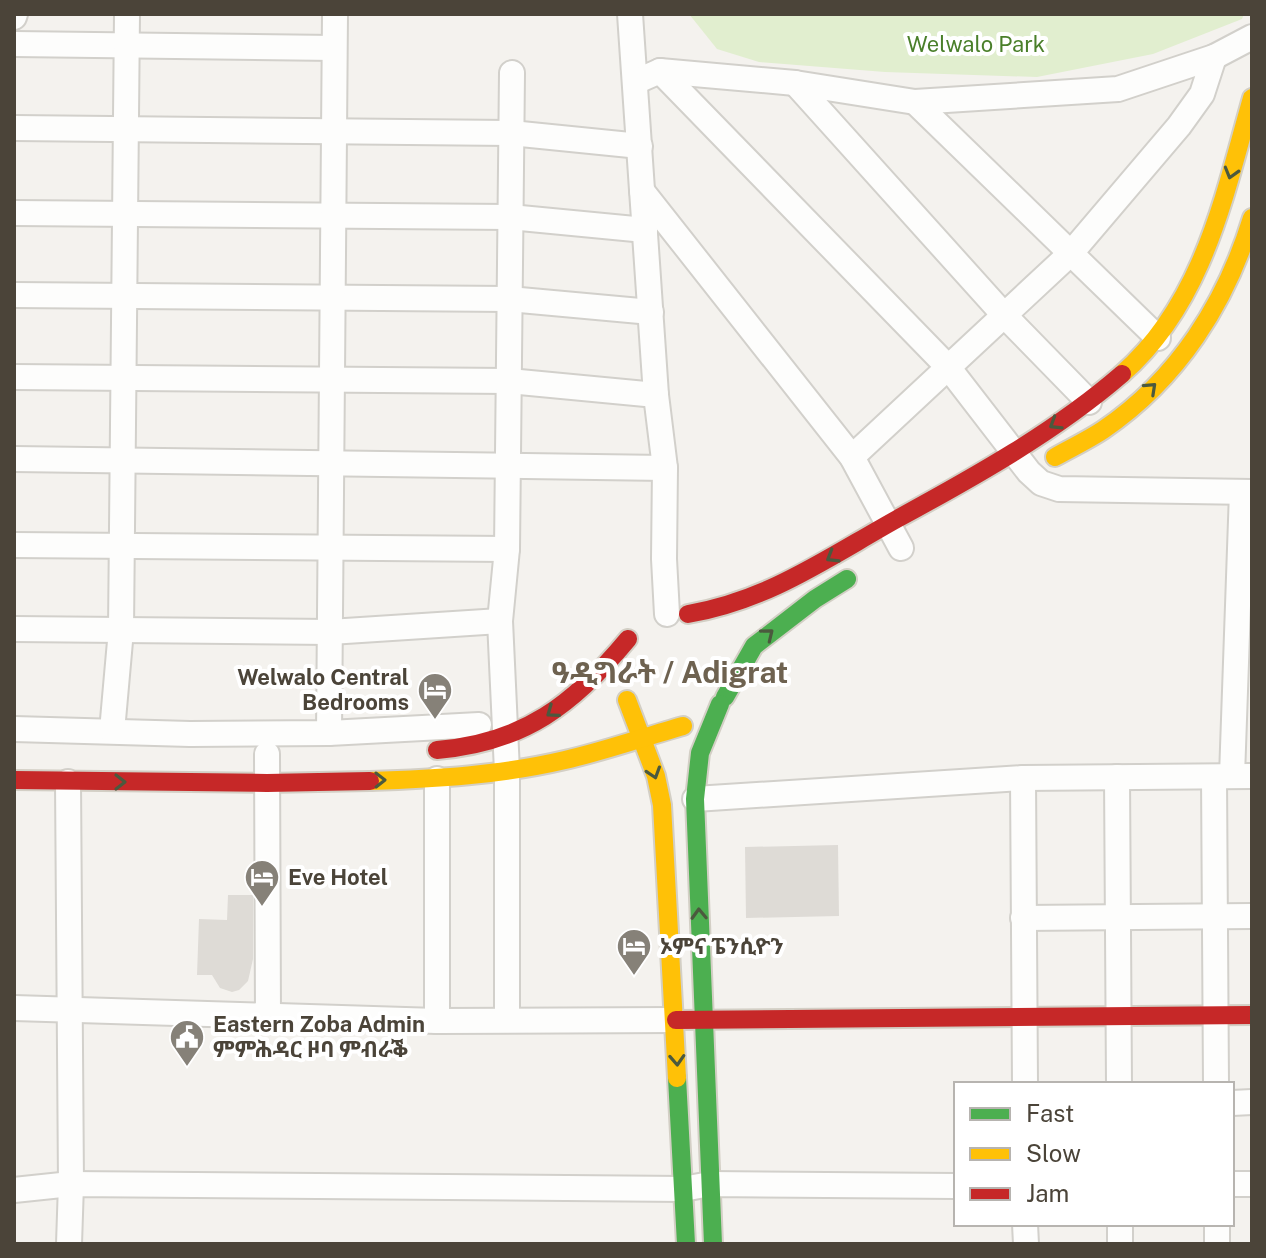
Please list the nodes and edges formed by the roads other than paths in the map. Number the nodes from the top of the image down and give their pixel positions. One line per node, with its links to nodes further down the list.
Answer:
1 (127, 14): 6 (street)
2 (335, 14): 7 (street)
3 (630, 14): 11 (street)
4 (1252, 37): 8 (street)
5 (14, 44): 6 (street)
6 (127, 46): 7 (street); 16 (street)
7 (334, 48): 17 (street)
8 (1214, 57): 14 (street); 27 (street)
9 (660, 71): 11 (street); 12 (street); 35 (street)
10 (512, 73): 18 (street)
11 (635, 82): 19 (street)
12 (795, 83): 14 (street); 33 (street)
13 (1252, 98): 34 (main road, one-way to 34)
14 (915, 102): 27 (street)
15 (14, 128): 16 (street)
16 (127, 130): 17 (street); 22 (street)
17 (334, 132): 18 (street); 23 (street)
18 (511, 133): 19 (street); 24 (street)
19 (640, 146): 20 (street)
20 (642, 191): 26 (street); 43 (street)
21 (14, 213): 22 (street)
22 (125, 214): 23 (street); 29 (street)
23 (333, 216): 24 (street); 30 (street)
24 (510, 217): 26 (street); 31 (street)
25 (1252, 218): 49 (main road, one-way to 25)
26 (645, 230): 32 (street)
27 (1071, 253): 33 (street); 34 (street)
28 (14, 295): 29 (street)
29 (124, 296): 30 (street); 37 (street)
30 (333, 298): 31 (street); 38 (street)
31 (509, 299): 32 (street); 39 (street)
32 (651, 312): 40 (street)
33 (1004, 315): 35 (street); 41 (street)
34 (1158, 338): 41 (main road)
35 (948, 367): 42 (street); 43 (street)
36 (14, 377): 37 (street)
37 (123, 378): 38 (street); 45 (street)
38 (332, 380): 39 (street); 46 (street)
39 (509, 381): 40 (street); 47 (street)
40 (656, 395): 48 (street)
41 (1089, 402): 42 (main road, one-way to 42)
42 (1013, 450): 49 (street); 51 (main road)
43 (852, 457): 51 (street)
44 (14, 459): 45 (street)
45 (123, 460): 46 (street); 53 (street)
46 (331, 463): 47 (street); 54 (street)
47 (508, 464): 48 (street); 56 (street)
48 (665, 468): 60 (street)
49 (1020, 478): 50 (street)
50 (1247, 492): 57 (street)
51 (889, 523): 55 (street); 60 (main road, one-way to 60)
52 (14, 545): 53 (street)
53 (122, 546): 54 (street); 63 (street)
54 (331, 548): 56 (street); 64 (street)
55 (901, 548)
56 (507, 549): 59 (street)
57 (1246, 565): 77 (street)
58 (864, 569): 67 (main road, one-way to 58)
59 (500, 621): 64 (street); 70 (street)
60 (654, 622): 61 (main road); 66 (main road); 70 (main road, one-way to 70)
61 (713, 628)
62 (14, 629): 63 (street)
63 (121, 630): 64 (street); 71 (street)
64 (330, 632): 72 (street)
65 (729, 652): 67 (main road)
66 (627, 700): 68 (main road); 73 (main road)
67 (722, 700): 68 (main road); 84 (main road)
68 (683, 726): 73 (main road)
69 (14, 729): 71 (street)
70 (505, 729): 72 (street); 74 (main road); 76 (street)
71 (112, 731): 72 (street)
72 (329, 733)
73 (641, 738): 76 (main road); 98 (main road, one-way to 98)
74 (416, 751)
75 (266, 754): 83 (street)
76 (507, 771): 80 (main road); 97 (street)
77 (1233, 776): 78 (street); 86 (street)
78 (1117, 777): 79 (street); 88 (street)
79 (1023, 778): 84 (street); 87 (street)
80 (437, 779): 83 (main road, one-way to 80); 99 (street)
81 (14, 780): 82 (main road)
82 (68, 782): 83 (main road, one-way to 83); 90 (street)
83 (267, 783): 94 (street)
84 (695, 799): 96 (main road, one-way to 84)
85 (1252, 916): 86 (street)
86 (1215, 917): 88 (street); 91 (street)
87 (1023, 918): 88 (street); 95 (street)
88 (1118, 918): 93 (street)
89 (14, 1008): 90 (street)
90 (70, 1010): 94 (street); 103 (street)
91 (1216, 1015): 92 (main road); 93 (main road); 102 (street)
92 (1252, 1015)
93 (1119, 1016): 95 (main road); 101 (street)
94 (268, 1017): 99 (street)
95 (1024, 1017): 96 (main road); 100 (street)
96 (703, 1018): 98 (main road); 104 (main road)
97 (507, 1020): 98 (street); 99 (street)
98 (675, 1020): 106 (main road, one-way to 106)
99 (437, 1021)
100 (1025, 1082)
101 (1119, 1082)
102 (1216, 1082)
103 (71, 1184): 106 (street); 107 (street); 108 (street)
104 (710, 1184): 105 (street); 106 (street); 110 (main road)
105 (954, 1186)
106 (683, 1189): 109 (main road)
107 (14, 1190)
108 (69, 1244)
109 (686, 1244)
110 (713, 1244)

